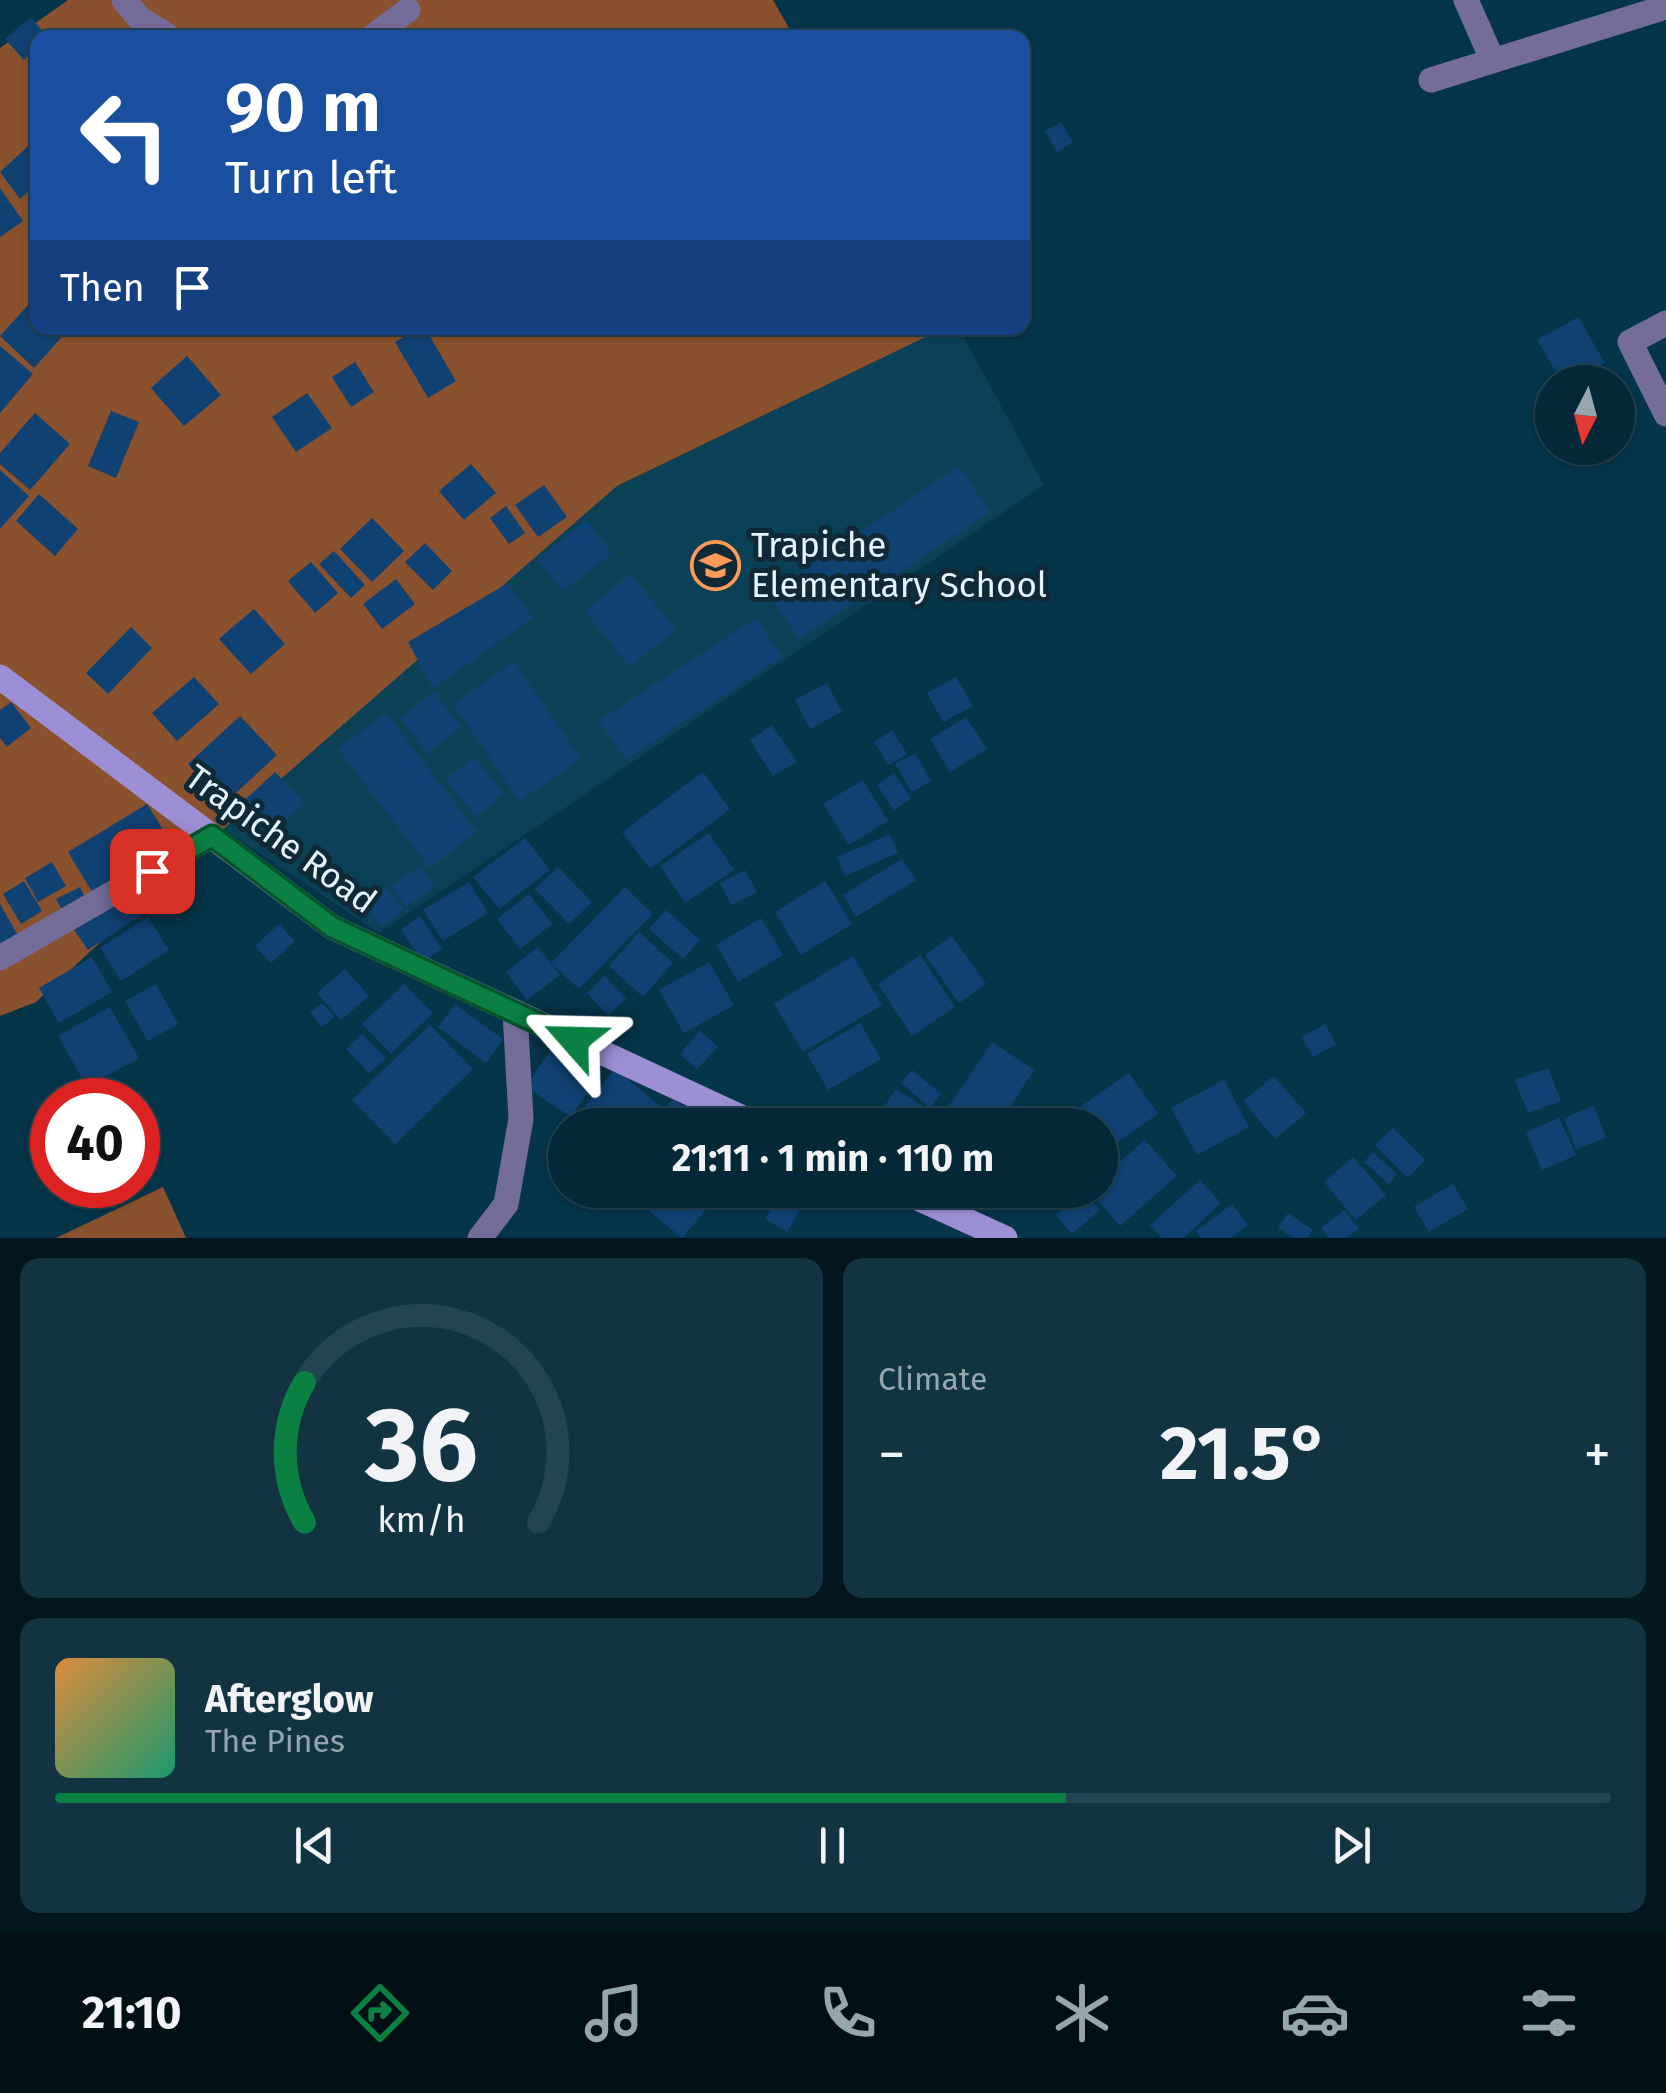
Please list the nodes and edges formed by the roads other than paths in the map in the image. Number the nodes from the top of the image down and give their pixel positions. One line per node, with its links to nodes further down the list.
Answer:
1 (124, 0): 5 (street)
2 (1466, 0): 7 (street)
3 (1666, 7): 7 (street)
4 (408, 10): 6 (street)
5 (159, 30)
6 (382, 30)
7 (1492, 59): 8 (street)
8 (1431, 80)
9 (1666, 324): 10 (street)
10 (1666, 414)
11 (0, 677): 12 (street, Trapiche Road)
12 (212, 836): 13 (street); 14 (street, Trapiche Road)
13 (0, 958)
14 (515, 1012): 15 (street, Trapiche Road); 17 (street)
15 (721, 1108)
16 (939, 1208): 18 (street)
17 (480, 1238)
18 (1005, 1238)

